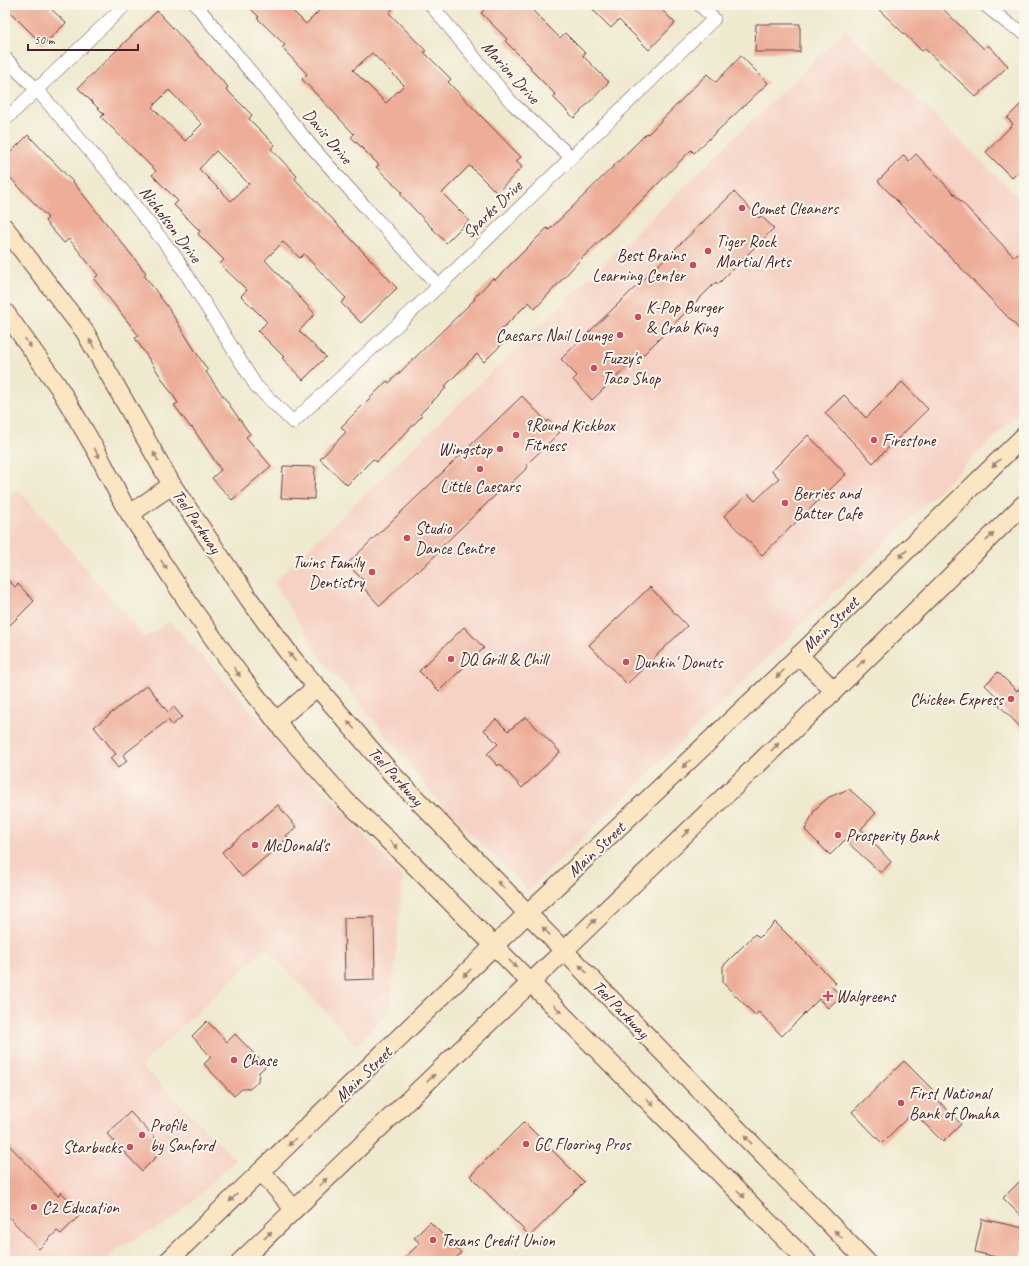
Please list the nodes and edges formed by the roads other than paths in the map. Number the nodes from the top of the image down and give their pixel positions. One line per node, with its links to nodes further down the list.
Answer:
1 (125, 5): 8 (street)
2 (196, 5): 12 (street, Davis Drive)
3 (431, 5): 10 (street, Marion Drive)
4 (700, 5): 10 (street, Sparks Drive)
5 (985, 5): 6 (street)
6 (1024, 32)
7 (5, 58): 8 (street, Nicholson Drive)
8 (37, 90): 9 (street); 14 (street, Nicholson Drive)
9 (5, 120)
10 (571, 157): 12 (street, Sparks Drive)
11 (5, 228): 16 (main road, Teel Parkway, one-way to 11)
12 (439, 286): 14 (street, Sparks Drive)
13 (5, 312): 18 (main road, one-way to 18)
14 (293, 422)
15 (1023, 438): 19 (main road, Main Street, one-way to 19)
16 (172, 485): 18 (main road); 20 (main road, Teel Parkway, one-way to 16)
17 (1024, 504): 21 (main road, one-way to 17)
18 (130, 514): 22 (main road, one-way to 22)
19 (799, 655): 21 (main road); 23 (main road, Main Street, one-way to 23)
20 (317, 687): 22 (main road); 23 (main road, Teel Parkway, one-way to 20)
21 (834, 691): 25 (main road, one-way to 21)
22 (276, 721): 24 (main road, one-way to 24)
23 (528, 912): 24 (main road, Main Street); 25 (main road, Teel Parkway, one-way to 23)
24 (495, 946): 26 (main road, one-way to 26); 27 (main road, Main Street, one-way to 27)
25 (564, 950): 26 (main road); 32 (main road, Teel Parkway, one-way to 25)
26 (531, 982): 28 (main road, one-way to 26); 31 (main road, one-way to 31)
27 (261, 1171): 28 (main road); 29 (main road, Main Street, one-way to 29)
28 (294, 1209): 30 (main road, one-way to 28)
29 (168, 1261)
30 (241, 1261)
31 (808, 1261)
32 (866, 1261)

